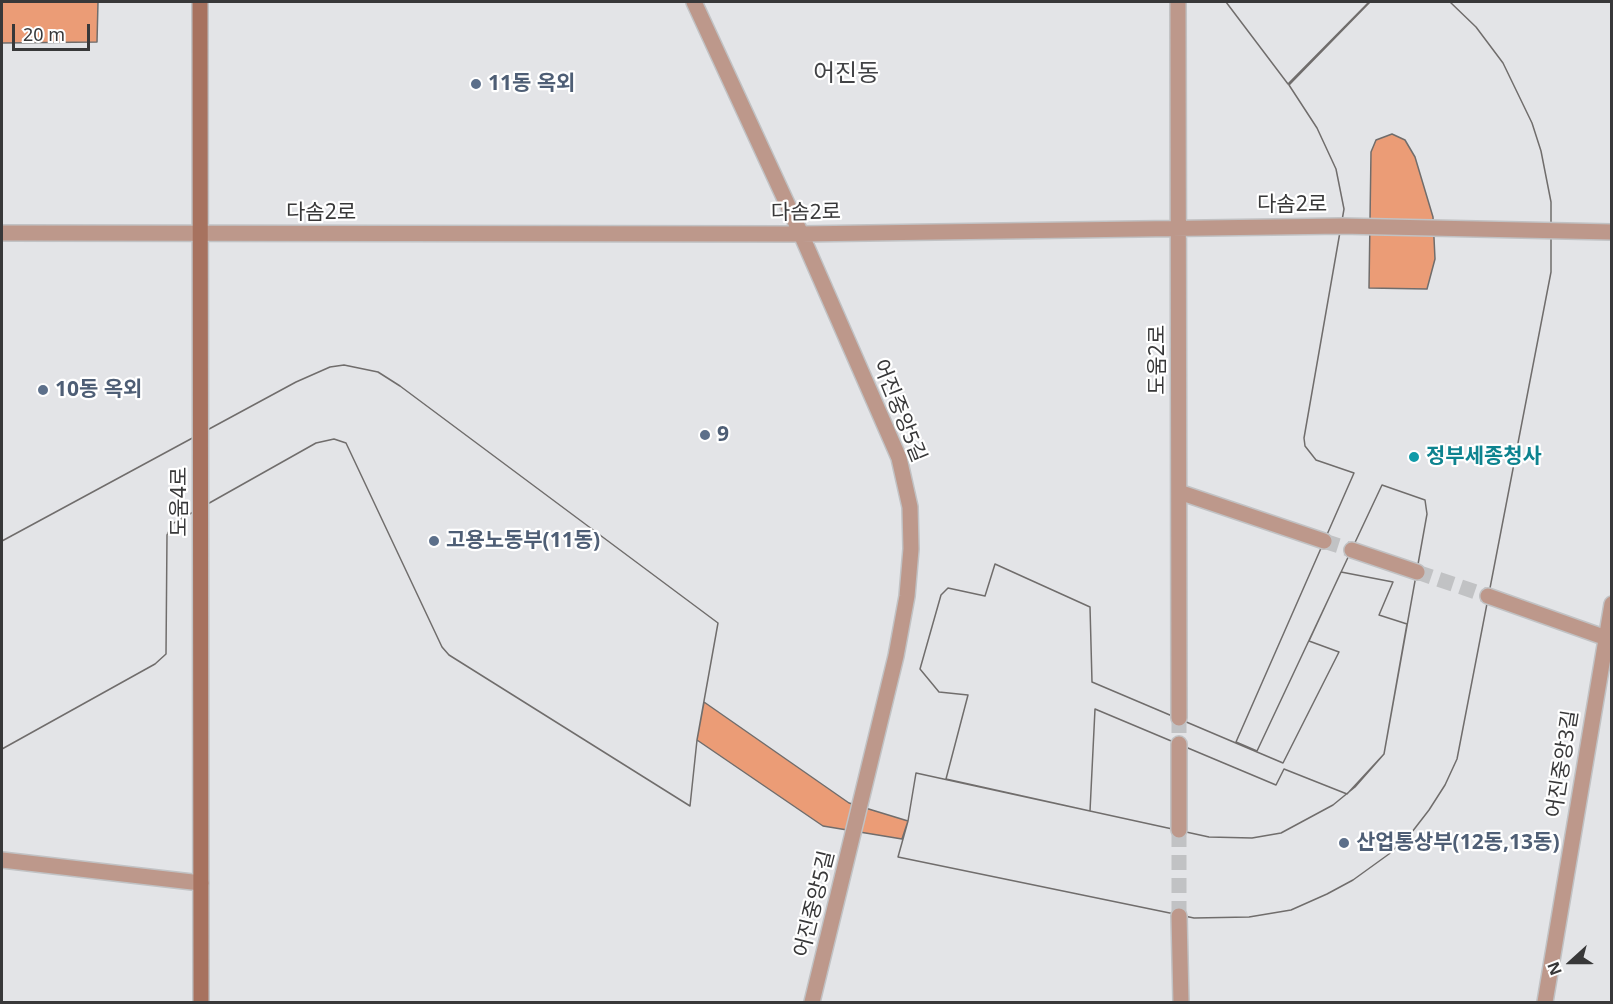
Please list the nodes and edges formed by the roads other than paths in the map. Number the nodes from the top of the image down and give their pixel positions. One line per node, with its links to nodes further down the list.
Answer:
1 (200, 2): 7 (street, 도움4로)
2 (694, 2): 8 (street, 어진중앙5길)
3 (1178, 2): 4 (street, 도움2로)
4 (1179, 227): 5 (street, 다솜2로); 8 (street, 다솜2로); 9 (street, 도움2로)
5 (1611, 232)
6 (2, 233): 7 (street, 다솜2로)
7 (201, 233): 8 (street, 다솜2로); 20 (street, 도움4로)
8 (801, 234): 23 (street, 어진중앙5길)
9 (1179, 492): 10 (street); 16 (street, 도움2로)
10 (1324, 541)
11 (1352, 550): 12 (street)
12 (1417, 572)
13 (1488, 596): 15 (street)
14 (1611, 604): 15 (street, 어진중앙3길)
15 (1608, 639): 25 (street, 어진중앙3길)
16 (1179, 718)
17 (1179, 744): 18 (street)
18 (1179, 830)
19 (2, 860): 20 (street)
20 (201, 883): 22 (street, 도움4로)
21 (1179, 916): 24 (street)
22 (201, 1002)
23 (812, 1002)
24 (1181, 1002)
25 (1545, 1002)

